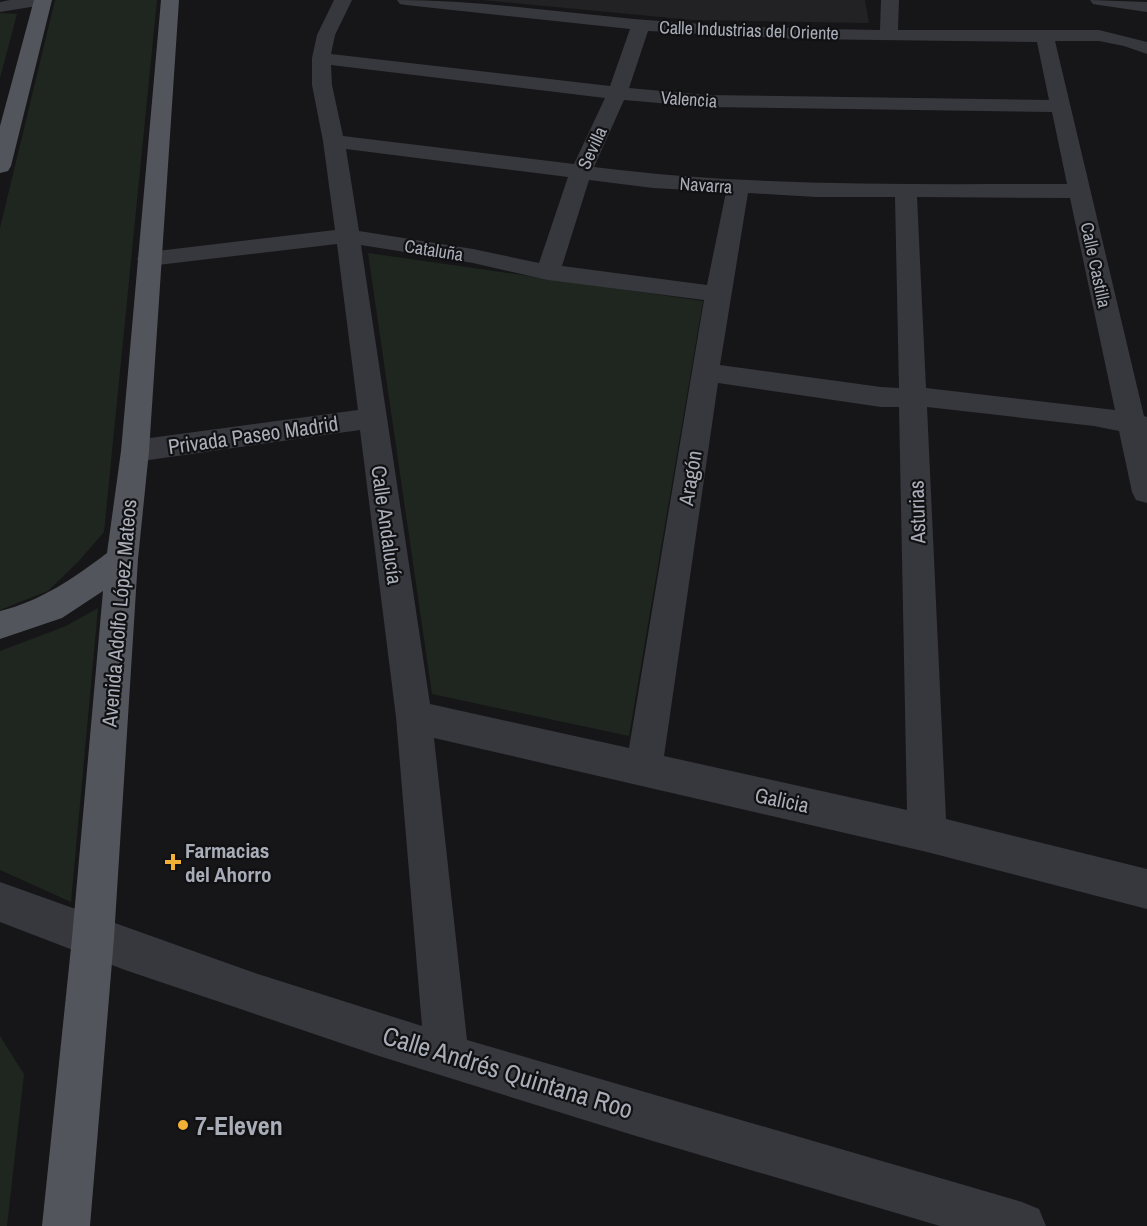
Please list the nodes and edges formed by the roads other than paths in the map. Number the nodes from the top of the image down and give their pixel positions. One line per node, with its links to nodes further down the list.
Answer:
1 (43, 0): 6 (street); 17 (main road)
2 (170, 0): 23 (main road, Avenida Adolfo López Mateos)
3 (343, 0): 13 (street, Calle Andalucía)
4 (406, 0): 9 (street, Calle Industrias del Oriente)
5 (890, 0): 10 (street)
6 (0, 7)
7 (1147, 7): 8 (street)
8 (1091, 13): 11 (street, Calle Industrias del Oriente); 12 (street)
9 (641, 25): 10 (street, Calle Industrias del Oriente); 14 (street, Sevilla)
10 (889, 34): 11 (street, Calle Industrias del Oriente)
11 (1045, 37): 15 (street, Calle Castilla)
12 (1147, 48)
13 (321, 58): 14 (street, Valencia); 16 (street, Calle Andalucía)
14 (617, 94): 15 (street, Valencia); 18 (street, Sevilla)
15 (1060, 106): 21 (street, Calle Castilla)
16 (334, 141): 18 (street, Navarra); 22 (street, Calle Andalucía)
17 (0, 166)
18 (580, 174): 19 (street, Navarra); 24 (street, Sevilla)
19 (738, 187): 20 (street, Navarra); 25 (street, Aragón)
20 (906, 191): 21 (street, Navarra); 27 (street, Asturias)
21 (1080, 191): 29 (street, Calle Castilla)
22 (348, 236): 23 (street, Cataluña); 24 (street, Cataluña); 28 (street, Calle Andalucía)
23 (149, 259): 30 (main road, Avenida Adolfo López Mateos)
24 (548, 272): 25 (street, Cataluña)
25 (718, 294): 26 (street, Aragón)
26 (706, 372): 27 (street); 35 (street, Aragón)
27 (912, 396): 29 (street); 36 (street, Asturias)
28 (372, 418): 30 (street, Privada Paseo Madrid); 34 (street, Calle Andalucía)
29 (1139, 425): 31 (street, Calle Castilla)
30 (135, 451): 32 (main road, Avenida Adolfo López Mateos)
31 (1147, 492)
32 (122, 559): 33 (main road); 39 (main road, Avenida Adolfo López Mateos)
33 (0, 625)
34 (414, 717): 35 (street, Galicia); 40 (street, Calle Andalucía)
35 (644, 770): 36 (street, Galicia)
36 (927, 832): 37 (street, Galicia)
37 (1147, 890)
38 (0, 902): 39 (street, Calle Andrés Quintana Roo)
39 (93, 938): 40 (street, Calle Andrés Quintana Roo); 41 (main road, Avenida Adolfo López Mateos)
40 (447, 1056): 42 (street, Calle Andrés Quintana Roo)
41 (66, 1226)
42 (1022, 1226)

